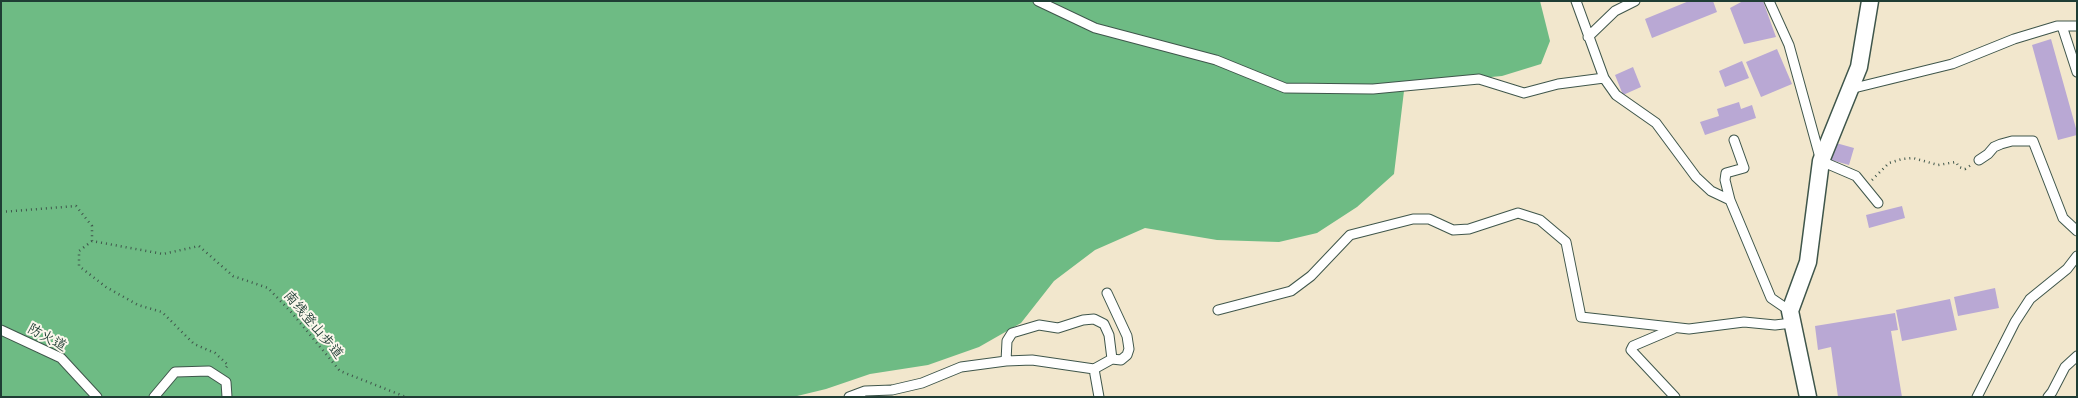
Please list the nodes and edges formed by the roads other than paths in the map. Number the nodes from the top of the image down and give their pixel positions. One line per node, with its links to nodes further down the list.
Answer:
1 (1038, 1): 10 (lane)
2 (1576, 1): 8 (lane)
3 (1635, 1): 8 (lane)
4 (1770, 1): 14 (lane)
5 (1870, 1): 11 (street)
6 (2062, 26): 7 (lane); 9 (lane); 11 (lane)
7 (2077, 26)
8 (1588, 37): 10 (lane)
9 (2077, 72)
10 (1604, 78): 15 (lane)
11 (1850, 89): 14 (street)
12 (1734, 140): 15 (lane)
13 (1979, 160): 17 (lane)
14 (1821, 161): 16 (lane); 21 (street)
15 (1730, 200): 21 (lane)
16 (1878, 203)
17 (2077, 231)
18 (2077, 256): 35 (lane)
19 (1107, 293): 25 (lane)
20 (1218, 310): 22 (lane)
21 (1791, 317): 22 (lane); 34 (street)
22 (1675, 328): 33 (lane)
23 (1, 330): 28 (lane, 防火道)
24 (2077, 356): 36 (lane)
25 (1112, 359): 26 (lane); 27 (lane)
26 (1006, 361): 27 (lane); 31 (lane)
27 (1094, 369): 32 (lane)
28 (97, 397)
29 (154, 397): 30 (lane)
30 (227, 397)
31 (849, 397)
32 (1098, 397)
33 (1676, 397)
34 (1808, 397)
35 (1977, 397)
36 (2048, 397)

